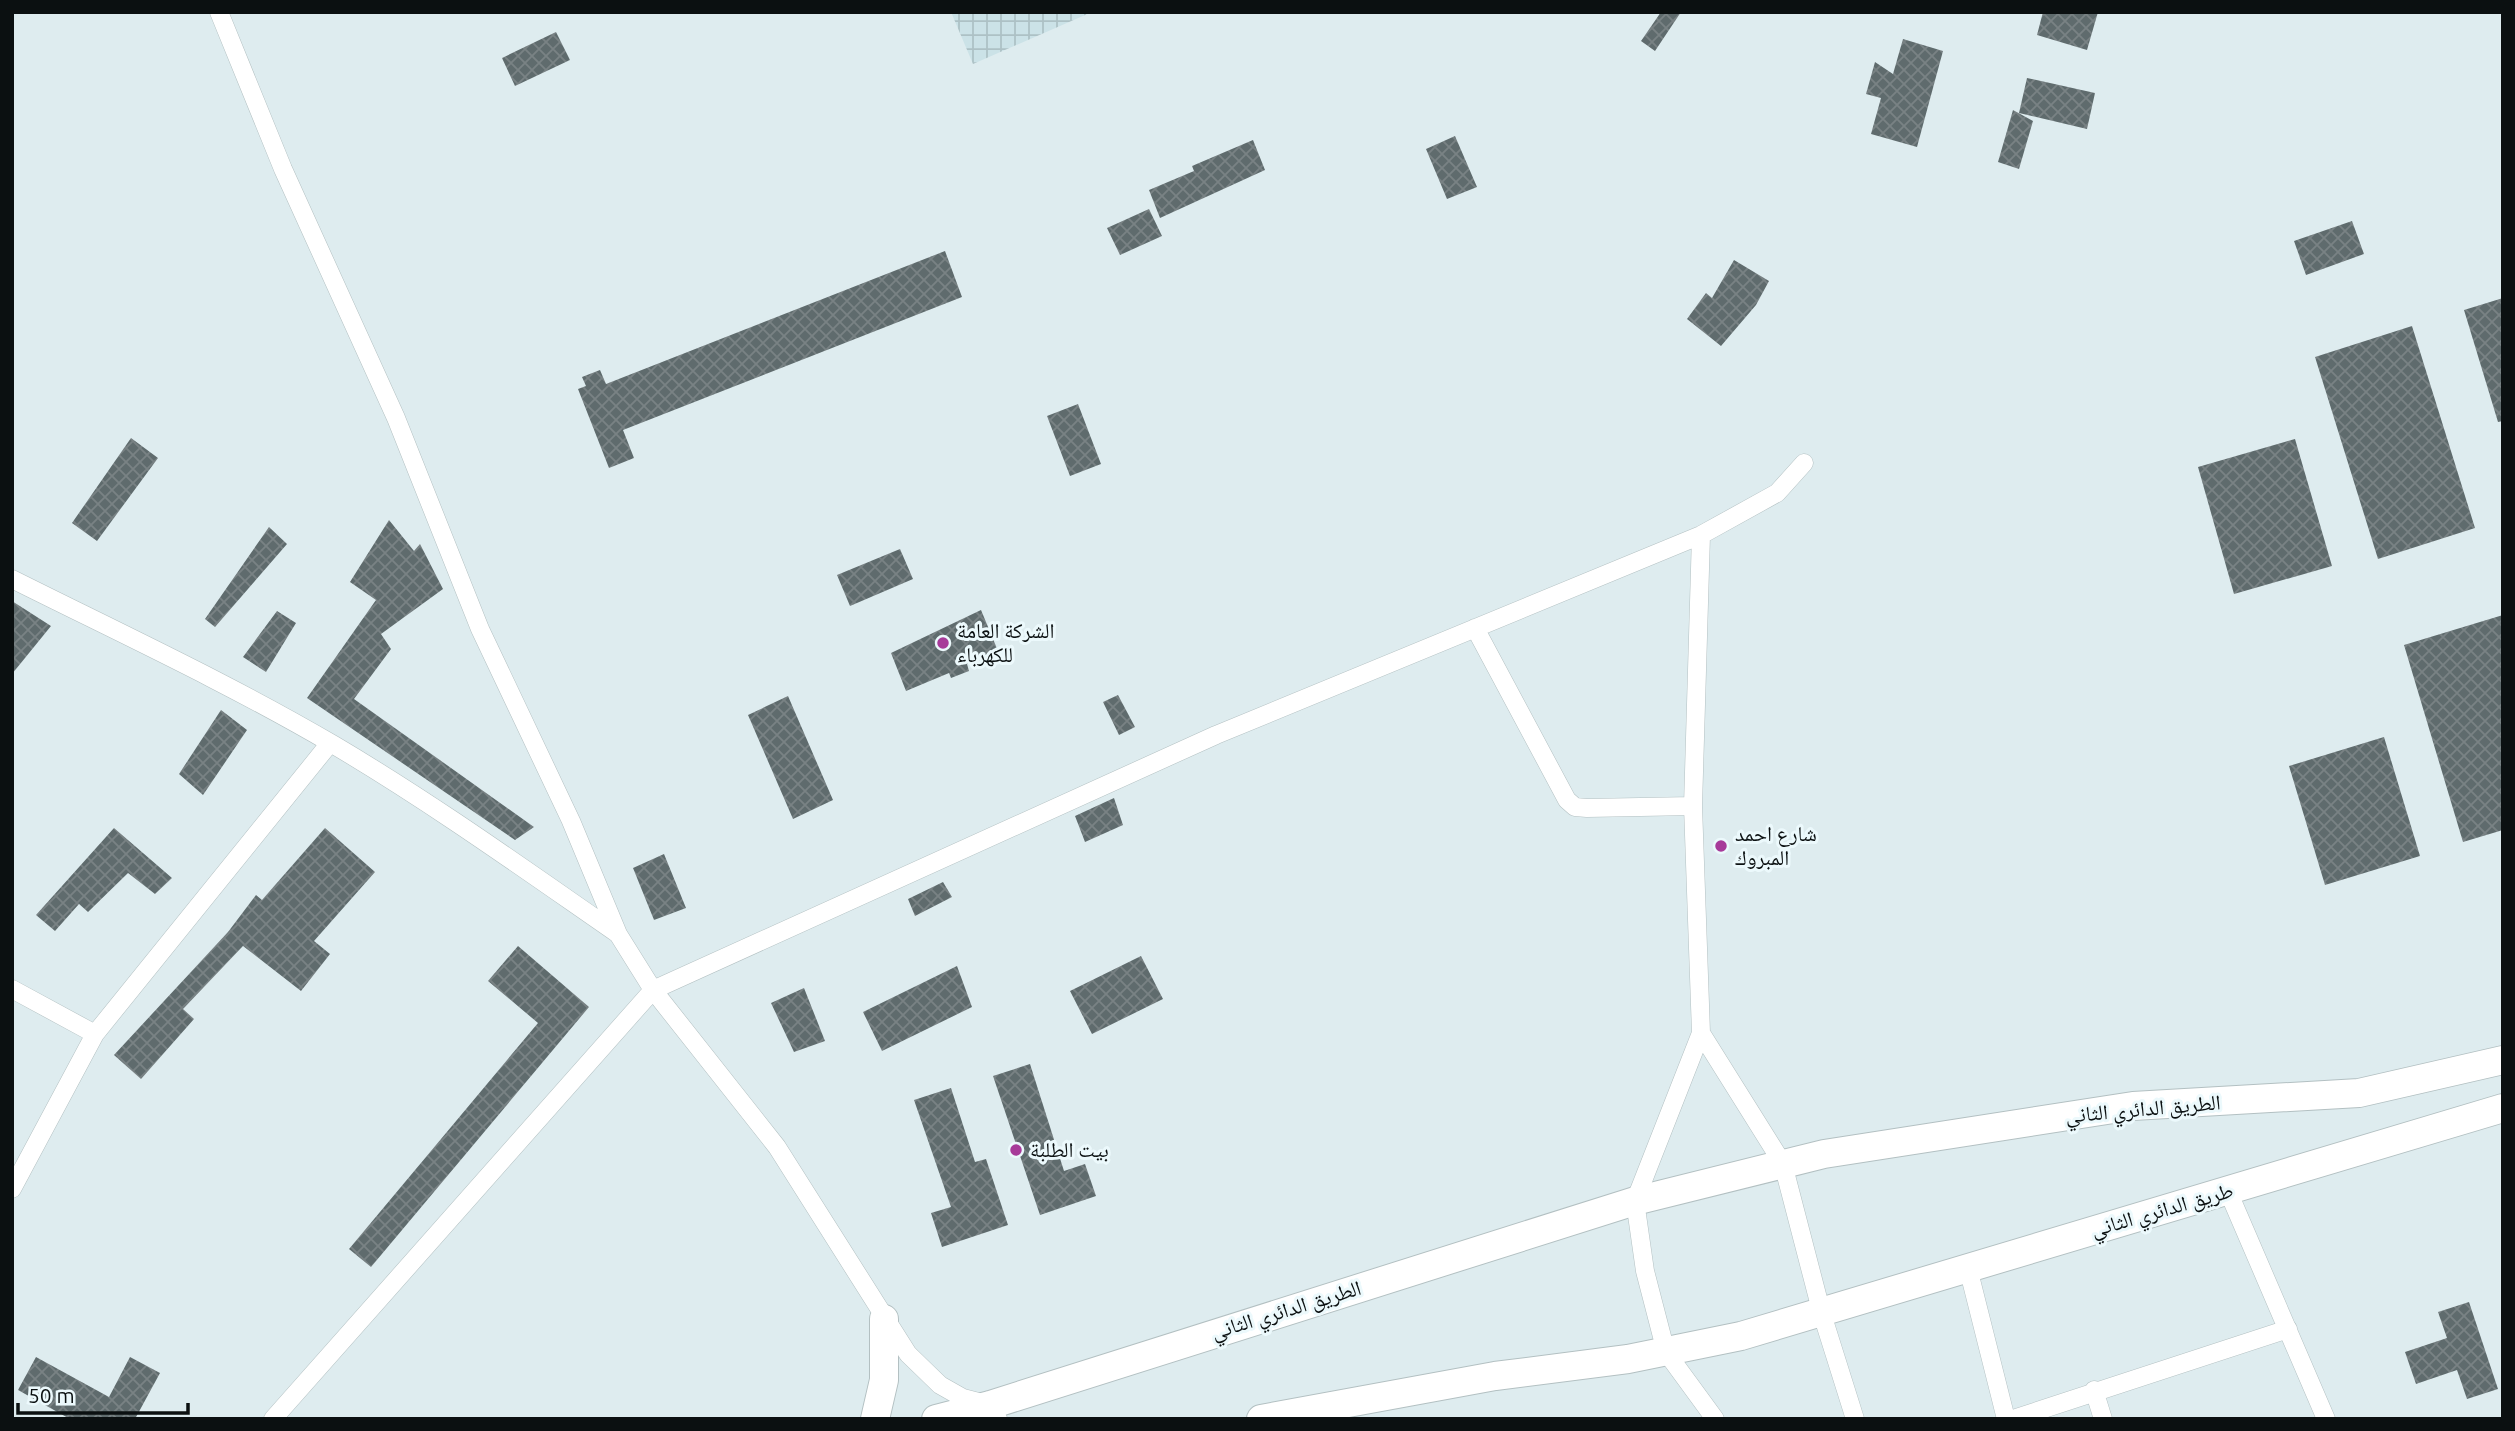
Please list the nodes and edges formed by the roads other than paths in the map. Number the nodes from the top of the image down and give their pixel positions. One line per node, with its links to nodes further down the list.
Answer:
1 (219, 12): 8 (street)
2 (1804, 463): 3 (street)
3 (1701, 536): 5 (street); 7 (street)
4 (12, 579): 6 (street)
5 (1475, 628): 7 (street); 10 (street)
6 (330, 743): 8 (street); 11 (street)
7 (1693, 806): 12 (street)
8 (618, 934): 10 (street)
9 (12, 989): 11 (street)
10 (653, 990): 21 (street); 26 (street)
11 (95, 1034): 16 (street)
12 (1701, 1034): 15 (street); 18 (street)
13 (2503, 1060): 15 (main road, الطريق الدائري الثاني)
14 (2503, 1108): 17 (main road, طريق الدائري الثاني)
15 (1783, 1164): 18 (main road, الطريق الدائري الثاني); 20 (street)
16 (12, 1189)
17 (2228, 1191): 19 (main road, طريق الدائري الثاني); 22 (street)
18 (1635, 1201): 23 (street); 25 (main road, الطريق الدائري الثاني)
19 (1968, 1268): 20 (main road, طريق الدائري الثاني); 32 (street)
20 (1822, 1314): 23 (main road, طريق الدائري الثاني); 31 (street)
21 (884, 1319): 25 (street); 27 (main road)
22 (2288, 1329): 24 (street); 35 (street)
23 (1666, 1352): 29 (main road); 30 (street)
24 (2094, 1390): 33 (street); 34 (street)
25 (994, 1412): 28 (main road, الطريق الدائري الثاني)
26 (273, 1419)
27 (875, 1419)
28 (936, 1419)
29 (1261, 1419)
30 (1715, 1419)
31 (1855, 1419)
32 (2006, 1419)
33 (2013, 1419)
34 (2103, 1419)
35 (2326, 1419)

